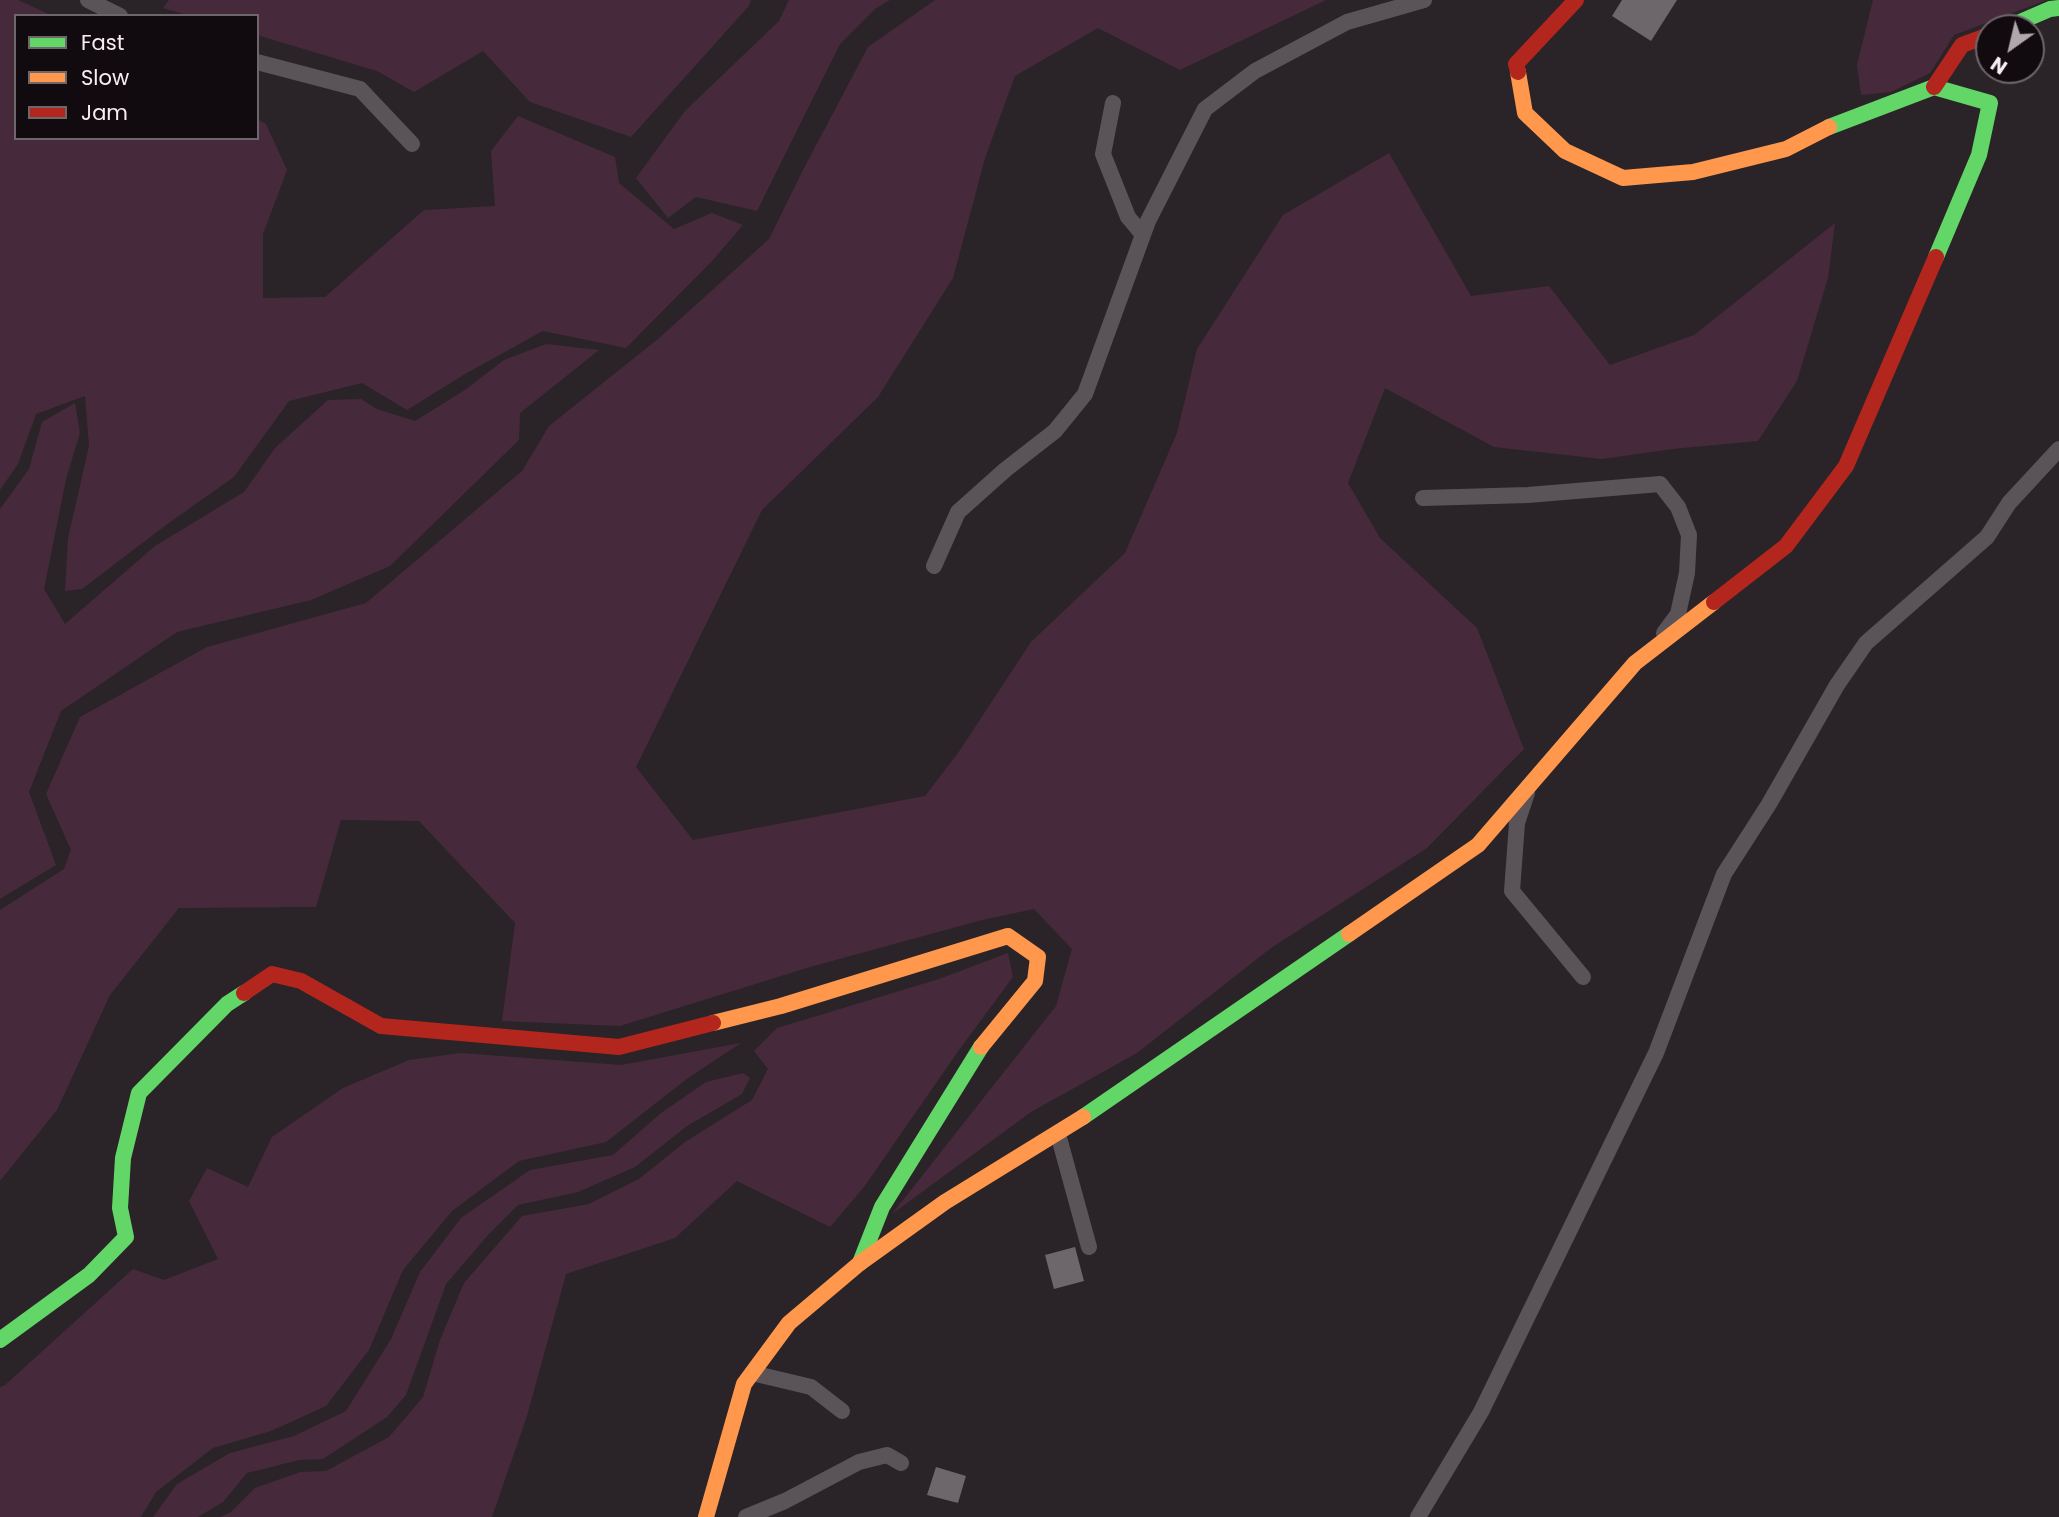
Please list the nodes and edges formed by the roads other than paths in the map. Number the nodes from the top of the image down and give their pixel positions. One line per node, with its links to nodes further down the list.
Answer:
1 (88, 0): 5 (street)
2 (1424, 0): 12 (street)
3 (1576, 0): 9 (street)
4 (2059, 8): 6 (street)
5 (116, 14)
6 (2039, 14)
7 (1975, 40): 9 (street)
8 (259, 63): 11 (street)
9 (1934, 87): 16 (street)
10 (1113, 103): 12 (street)
11 (412, 144)
12 (1143, 235): 15 (street)
13 (2059, 449): 28 (street)
14 (1423, 498): 16 (street)
15 (934, 566)
16 (1650, 651): 17 (street)
17 (1530, 784): 18 (street); 19 (street)
18 (1583, 977)
19 (1058, 1135): 20 (street); 21 (street)
20 (1089, 1247)
21 (860, 1263): 22 (street); 23 (street)
22 (0, 1339)
23 (752, 1373): 24 (street); 26 (street)
24 (842, 1410)
25 (901, 1463): 27 (street)
26 (706, 1517)
27 (746, 1517)
28 (1418, 1517)

